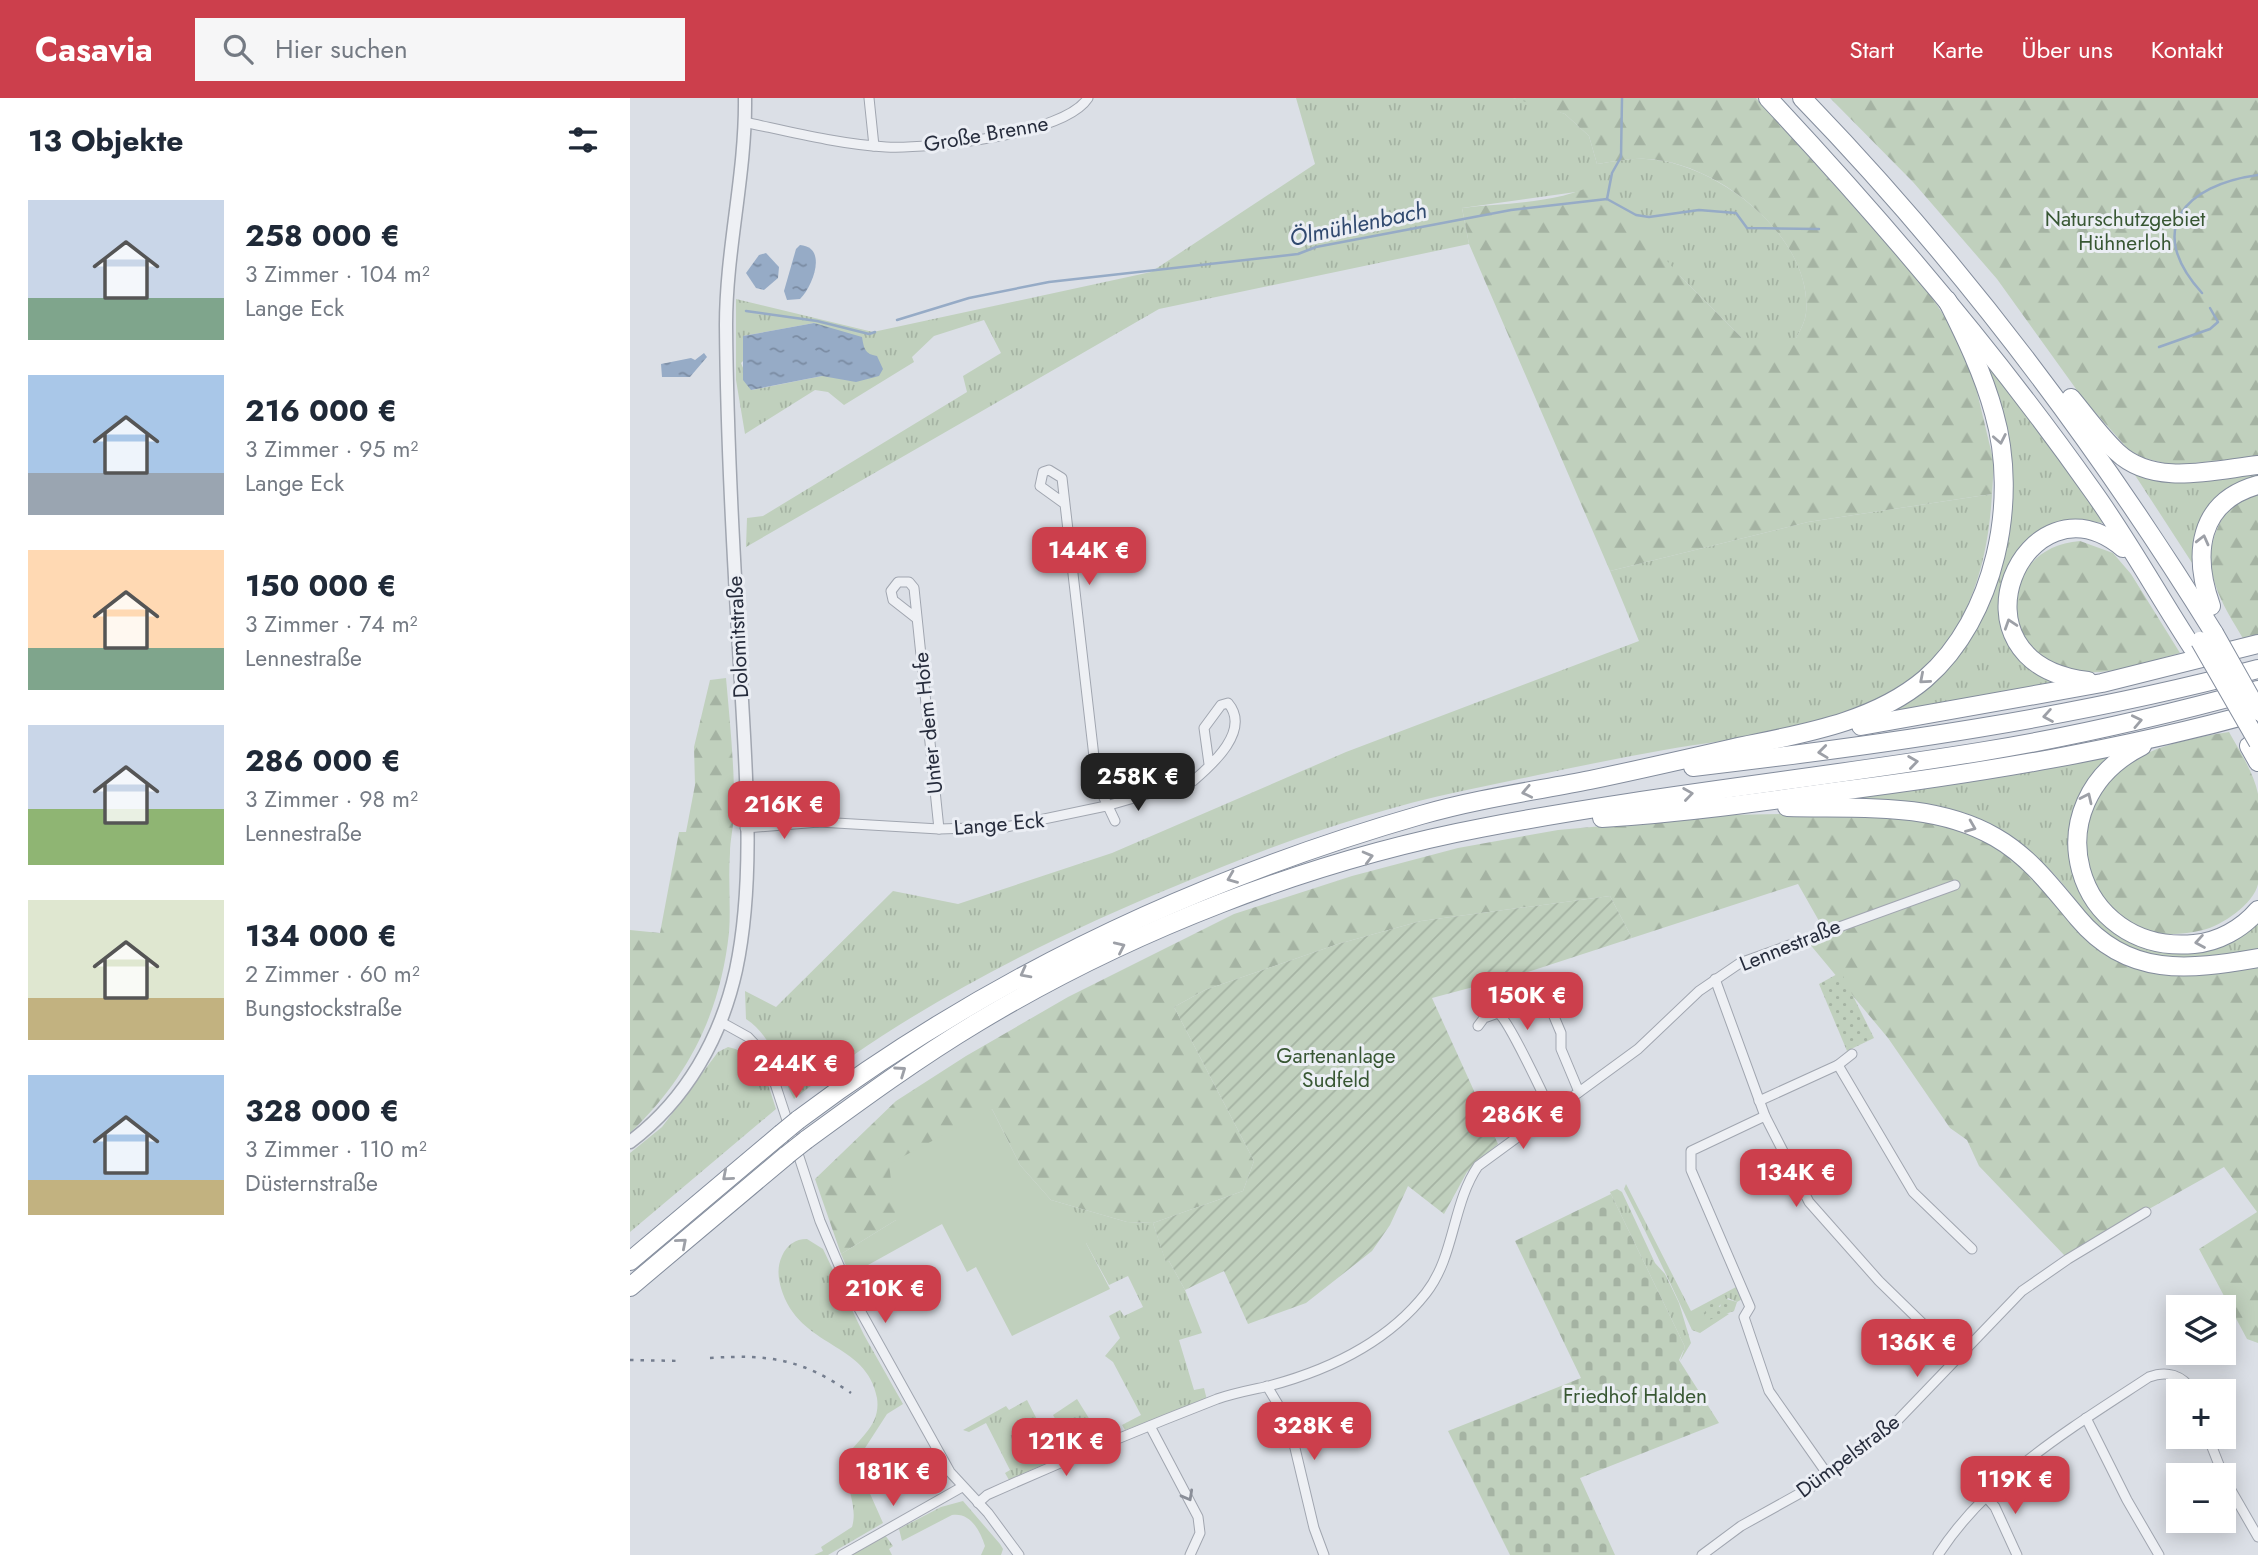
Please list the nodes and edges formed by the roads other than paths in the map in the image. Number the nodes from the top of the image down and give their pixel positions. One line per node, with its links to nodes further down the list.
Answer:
1 (745, 98): 8 (street, Dolomitstraße)
2 (869, 98): 9 (street)
3 (1088, 98): 9 (street, Große Brenne)
4 (1768, 98): 10 (highway)
5 (1779, 98): 18 (highway)
6 (1802, 98): 7 (highway)
7 (1818, 114): 11 (highway); 18 (highway)
8 (744, 122): 9 (street, Große Brenne); 32 (street, Dolomitstraße)
9 (874, 146)
10 (1947, 300): 16 (highway); 24 (highway, one-way to 24)
11 (2066, 393): 12 (highway); 15 (highway)
12 (2258, 465)
13 (2258, 485): 15 (highway, one-way to 13)
14 (1065, 505): 31 (street)
15 (2211, 606): 18 (highway)
16 (2171, 615): 18 (highway); 21 (highway, one-way to 16)
17 (916, 618): 37 (street, Unter dem Hofe)
18 (2207, 638): 22 (highway); 23 (highway, bridge); 26 (highway, bridge)
19 (2258, 644): 21 (highway)
20 (2258, 669): 29 (highway, one-way to 29)
21 (2102, 683): 24 (highway)
22 (2258, 690): 35 (highway, one-way to 22)
23 (2258, 712): 25 (highway)
24 (1798, 734): 29 (highway)
25 (2158, 739): 30 (highway); 39 (highway, one-way to 25)
26 (2253, 744): 27 (highway)
27 (2258, 762)
28 (1209, 764): 28 (street, Lange Eck); 31 (street, Lange Eck)
29 (1594, 779): 54 (highway, one-way to 54, bridge)
30 (1734, 805): 35 (highway); 40 (highway, one-way to 40)
31 (1106, 806): 33 (street); 37 (street, Lange Eck)
32 (746, 811): 34 (street, Lange Eck); 36 (street, Dolomitstraße)
33 (1115, 821)
34 (818, 822): 36 (street, Lange Eck); 37 (street, Lange Eck)
35 (1524, 822): 55 (highway, one-way to 35, bridge)
36 (746, 828): 43 (street, Dolomitstraße)
37 (939, 829)
38 (1955, 885): 41 (street, Lennestraße)
39 (2258, 910)
40 (2258, 958)
41 (1715, 979): 47 (street, Lennestraße); 48 (street)
42 (1550, 1007): 47 (street)
43 (720, 1022): 51 (street, Dolomitstraße); 62 (street)
44 (1478, 1026): 49 (street)
45 (1852, 1054): 46 (street)
46 (1838, 1065): 48 (street); 53 (street)
47 (1579, 1092): 49 (street, Lennestraße)
48 (1759, 1101): 50 (street)
49 (1552, 1114): 58 (street, Lennestraße)
50 (1765, 1116): 56 (street); 61 (street)
51 (630, 1142)
52 (2146, 1212): 56 (street, Dümpelstraße)
53 (1972, 1249)
54 (630, 1261)
55 (630, 1287)
56 (1958, 1358): 61 (street, Dümpelstraße)
57 (2181, 1379): 59 (street)
58 (1267, 1386): 60 (street, Lennestraße); 70 (street)
59 (2086, 1418): 63 (street); 74 (street)
60 (1150, 1426): 65 (street, Lennestraße); 69 (street, one-way to 69)
61 (1828, 1475): 71 (street, Dümpelstraße)
62 (962, 1487): 65 (street); 68 (street)
63 (1987, 1498): 72 (street); 73 (street)
64 (2236, 1498): 66 (street)
65 (978, 1503): 67 (street)
66 (2258, 1537)
67 (1016, 1554)
68 (842, 1555)
69 (1190, 1555)
70 (1324, 1555)
71 (1702, 1555)
72 (1938, 1555)
73 (2017, 1555)
74 (2160, 1555)

